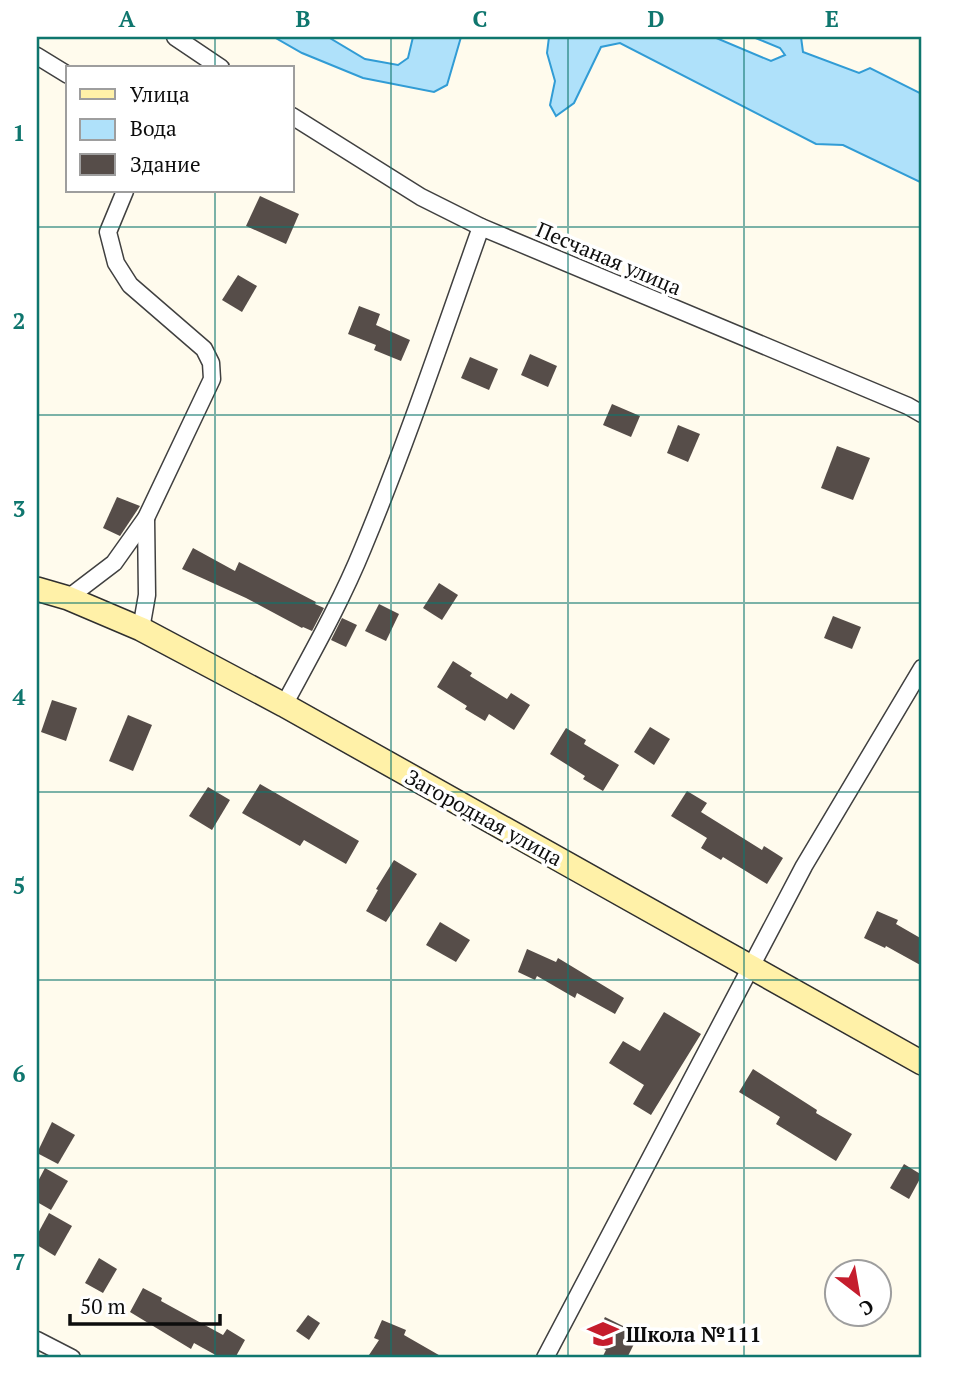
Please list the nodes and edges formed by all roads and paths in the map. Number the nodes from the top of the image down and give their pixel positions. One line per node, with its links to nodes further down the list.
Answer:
1 (175, 37): 3 (street)
2 (37, 57): 4 (street)
3 (218, 66)
4 (66, 74)
5 (294, 117): 7 (street, Песчаная улица)
6 (125, 192): 9 (street)
7 (481, 227): 8 (street, Песчаная улица); 14 (street)
8 (922, 414)
9 (146, 518): 11 (street); 12 (street)
10 (37, 590): 11 (street, Загородная улица)
11 (68, 598): 12 (street, Загородная улица)
12 (141, 629): 14 (street, Загородная улица)
13 (922, 668): 15 (street)
14 (284, 705): 15 (street, Загородная улица)
15 (750, 967): 16 (street, Загородная улица); 19 (street)
16 (922, 1063)
17 (37, 1340): 18 (street)
18 (72, 1358)
19 (545, 1358)

